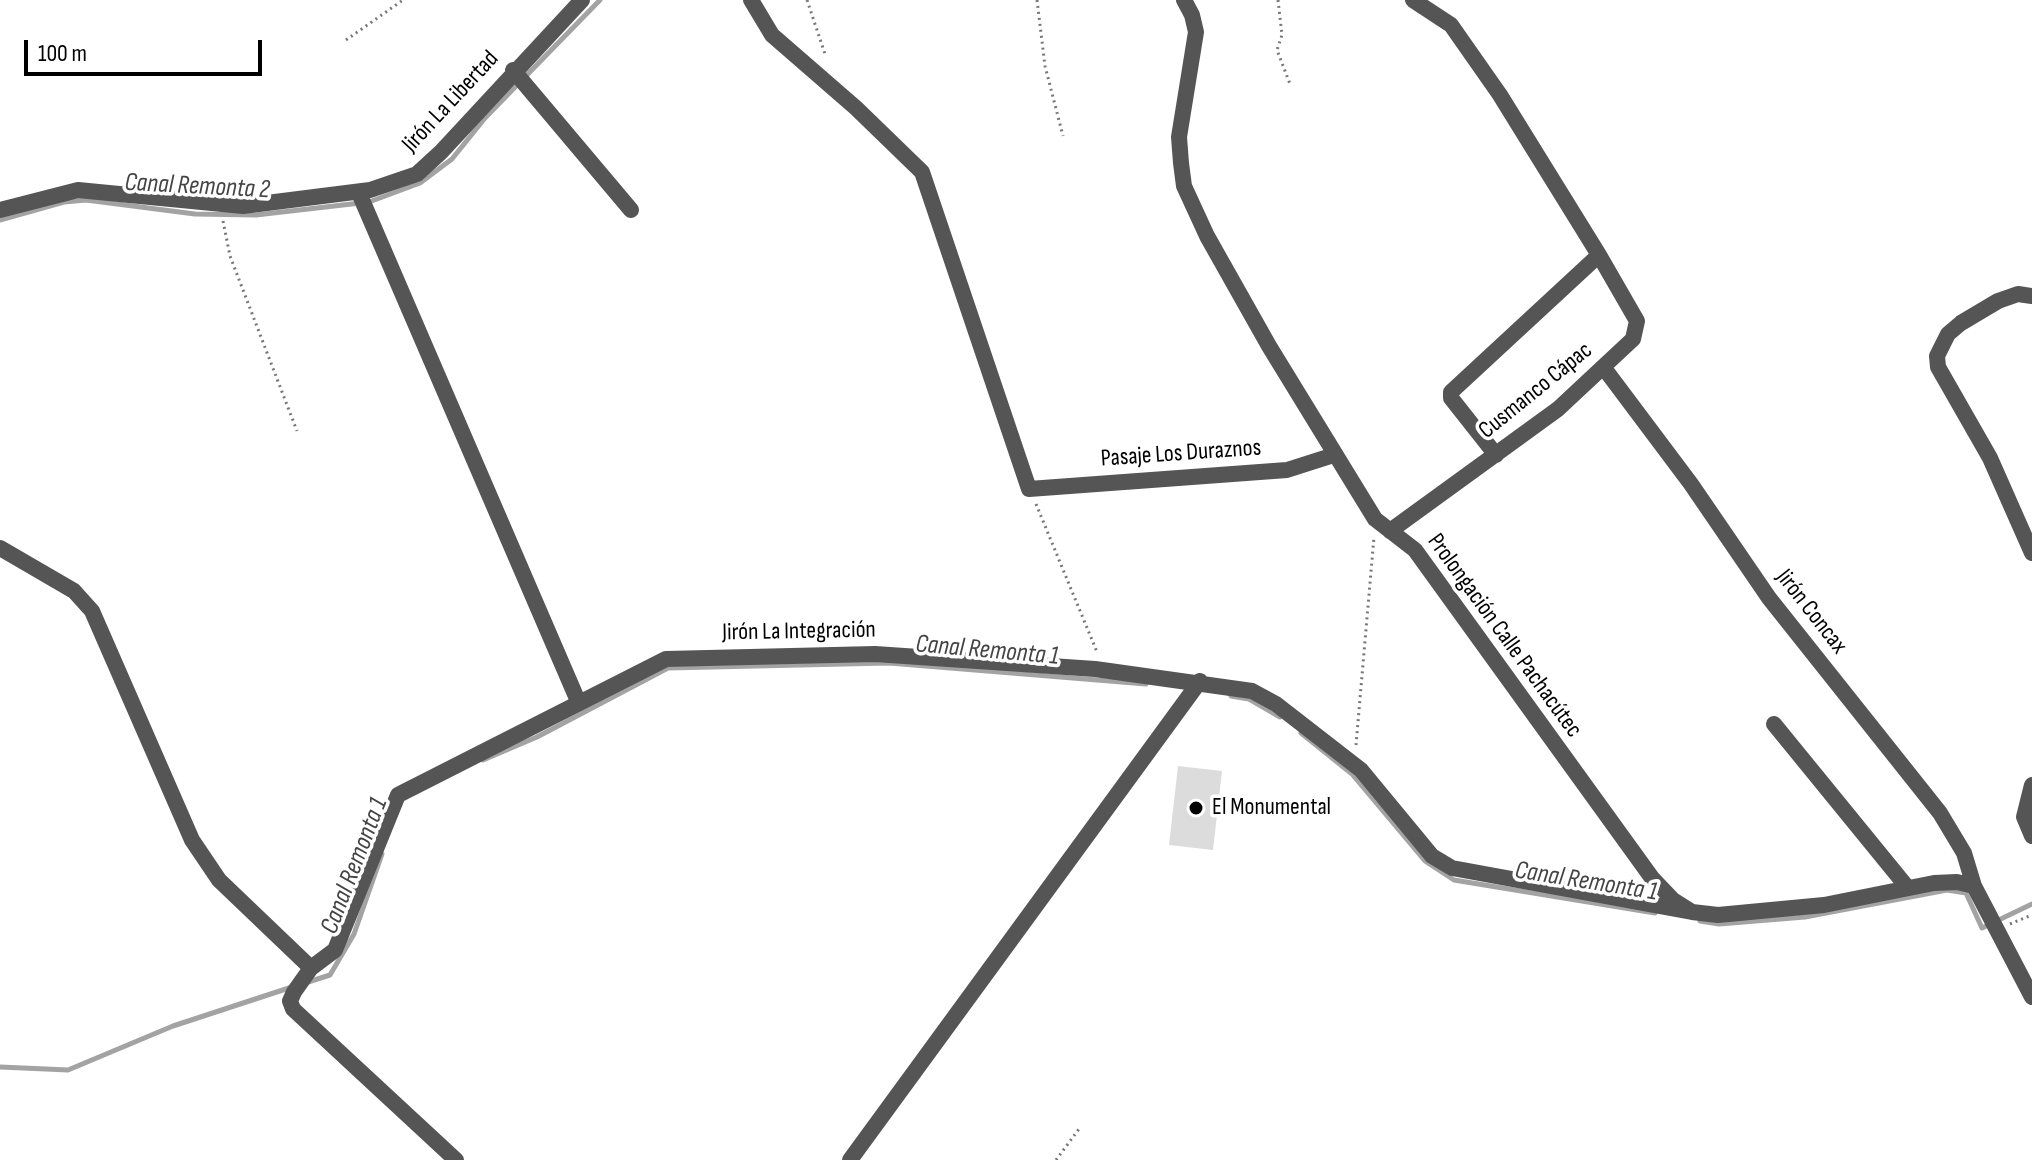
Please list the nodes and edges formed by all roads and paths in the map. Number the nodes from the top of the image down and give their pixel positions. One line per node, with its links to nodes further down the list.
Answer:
1 (403, 0): 9 (path)
2 (582, 0): 11 (street, Jirón La Libertad)
3 (751, 0): 24 (street)
4 (807, 0): 10 (path)
5 (1037, 0): 13 (path)
6 (1184, 0): 22 (street, Prolongación Calle Pachacútec)
7 (1278, 0): 12 (path)
8 (1413, 0): 18 (street)
9 (346, 40)
10 (825, 54)
11 (513, 70): 14 (street, Jirón La Libertad); 17 (street)
12 (1290, 84)
13 (1063, 136)
14 (359, 193): 15 (street, Jirón La Libertad); 31 (street)
15 (220, 205): 16 (street, Jirón La Libertad); 21 (path)
16 (0, 210)
17 (631, 210)
18 (1599, 255): 20 (street, Cusmanco Cápac); 23 (street)
19 (2032, 296): 28 (street)
20 (1604, 368): 23 (street, Cusmanco Cápac); 36 (street, Jirón Concax)
21 (297, 431)
22 (1334, 455): 24 (street, Pasaje Los Duraznos); 25 (street, Prolongación Calle Pachacútec)
23 (1496, 455): 26 (street, Cusmanco Cápac)
24 (1029, 489): 29 (path)
25 (1375, 519): 26 (street, Prolongación Calle Pachacútec); 33 (path)
26 (1390, 531): 38 (street, Prolongación Calle Pachacútec)
27 (0, 548): 41 (street)
28 (2032, 553)
29 (1105, 670): 30 (street, Jirón La Integración); 31 (street, Jirón La Integración)
30 (1200, 681): 33 (street, Jirón La Integración); 45 (street)
31 (578, 701): 41 (street, Jirón La Integración)
32 (1774, 724): 37 (street)
33 (1354, 764): 38 (street, Jirón La Integración)
34 (2032, 785): 35 (street)
35 (2032, 836)
36 (1974, 886): 37 (street); 40 (street)
37 (1907, 887): 38 (street)
38 (1692, 912)
39 (2032, 915): 40 (path)
40 (1997, 930): 42 (street)
41 (311, 968): 44 (street, Jirón La Integración)
42 (2032, 997)
43 (1079, 1129): 46 (path)
44 (456, 1160)
45 (850, 1160)
46 (1056, 1160)

